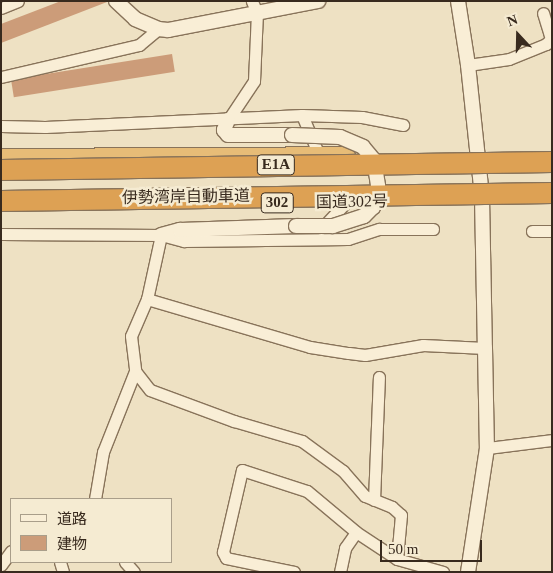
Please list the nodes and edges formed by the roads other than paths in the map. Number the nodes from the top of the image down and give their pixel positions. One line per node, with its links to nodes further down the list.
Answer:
1 (18, 1): 6 (street)
2 (116, 1): 8 (street)
3 (318, 1): 5 (street)
4 (458, 1): 9 (street)
5 (255, 7): 8 (street); 12 (street)
6 (1, 8)
7 (543, 13): 9 (street)
8 (158, 29): 10 (street)
9 (468, 65): 17 (street)
10 (1, 77)
11 (302, 115): 12 (street); 13 (street); 15 (street)
12 (228, 120): 14 (street); 29 (street, bridge)
13 (402, 125)
14 (1, 126)
15 (320, 155): 16 (highway); 17 (highway)
16 (1, 158)
17 (479, 158): 18 (highway); 22 (street)
18 (552, 158)
19 (552, 162): 20 (highway, 伊勢湾岸自動車道 / E1A, bridge)
20 (1, 170)
21 (552, 195): 22 (highway, 国道302号 / 302); 23 (highway, 伊勢湾岸自動車道 / E1A, bridge)
22 (482, 197): 24 (highway, 国道302号 / 302); 32 (street)
23 (1, 200): 24 (highway, 国道302号 / 302)
24 (344, 204): 30 (street)
25 (433, 229): 30 (street)
26 (532, 231): 27 (street)
27 (552, 231)
28 (1, 234): 29 (street)
29 (161, 235): 30 (street); 31 (street)
30 (311, 239)
31 (147, 299): 32 (street); 33 (street)
32 (485, 348): 36 (street)
33 (135, 371): 37 (street); 38 (street)
34 (379, 377): 38 (street)
35 (552, 440): 36 (street)
36 (487, 448): 46 (street)
37 (95, 498)
38 (374, 500): 41 (street)
39 (356, 532): 41 (street); 43 (street); 44 (street)
40 (10, 552): 42 (street)
41 (396, 560): 45 (street)
42 (1, 565)
43 (294, 572)
44 (340, 572)
45 (443, 572)
46 (468, 572)

